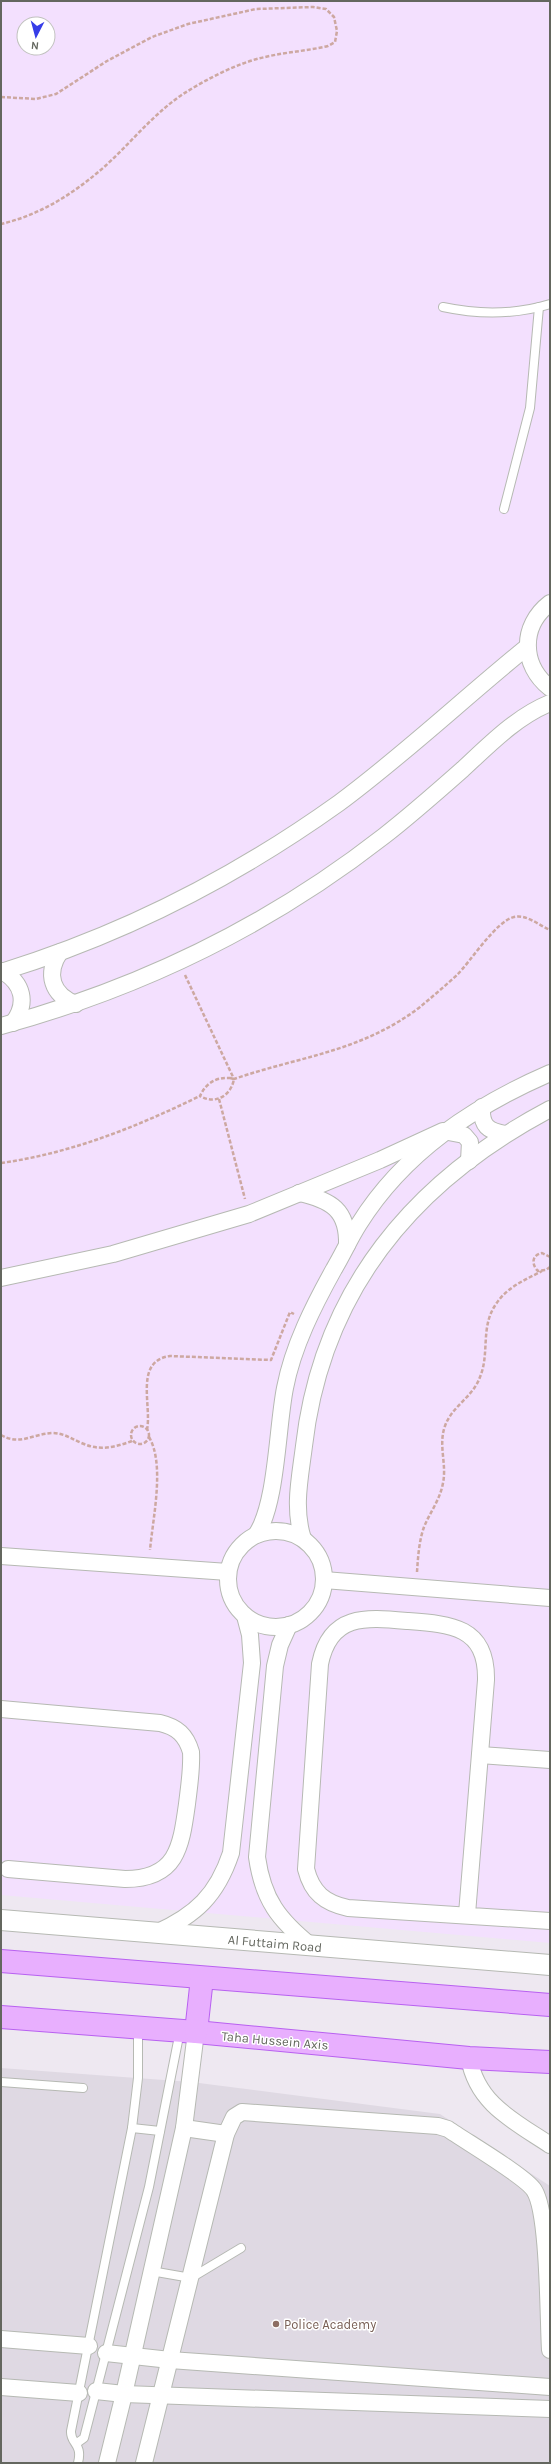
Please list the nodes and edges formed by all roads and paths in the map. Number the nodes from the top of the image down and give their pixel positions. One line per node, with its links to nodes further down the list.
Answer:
1 (1, 97): 2 (path)
2 (1, 224)
3 (550, 304): 5 (lane)
4 (443, 307): 5 (lane)
5 (540, 307): 6 (lane)
6 (504, 509)
7 (550, 603): 8 (street)
8 (527, 647): 9 (street); 12 (street)
9 (550, 688)
10 (550, 703): 13 (street)
11 (550, 930): 18 (path)
12 (60, 952): 14 (street); 15 (street)
13 (179, 962): 15 (street); 18 (path)
14 (1, 972): 16 (street)
15 (76, 1004): 16 (street)
16 (7, 1024)
17 (550, 1073): 21 (street)
18 (234, 1079): 19 (path); 20 (path)
19 (200, 1096): 20 (path); 26 (path)
20 (219, 1098): 28 (path)
21 (482, 1107): 23 (street); 24 (street)
22 (550, 1109): 24 (street)
23 (443, 1131): 25 (street); 27 (street); 29 (street)
24 (505, 1134): 25 (street)
25 (469, 1161): 41 (street)
26 (1, 1163)
27 (299, 1193): 28 (street); 29 (street)
28 (248, 1214): 34 (street)
29 (347, 1246): 35 (street)
30 (548, 1254): 31 (path); 33 (path)
31 (550, 1257)
32 (550, 1267): 33 (path)
33 (542, 1271): 46 (path)
34 (1, 1278)
35 (308, 1321): 36 (path); 40 (street)
36 (147, 1430): 38 (path); 39 (path)
37 (1, 1436): 39 (path)
38 (149, 1437): 39 (path); 43 (path)
39 (132, 1442)
40 (256, 1535): 41 (street); 44 (street)
41 (303, 1539): 45 (street)
42 (1, 1556): 43 (street)
43 (149, 1567): 44 (street)
44 (228, 1572): 48 (street)
45 (324, 1580): 46 (street); 49 (street)
46 (415, 1587): 47 (street)
47 (550, 1598)
48 (244, 1616): 49 (street); 57 (street)
49 (289, 1625): 58 (street)
50 (1, 1709): 53 (street)
51 (480, 1755): 52 (street); 54 (street); 54 (street)
52 (550, 1760)
53 (8, 1870)
54 (467, 1914): 56 (street)
55 (1, 1920): 57 (street, Al Futtaim Road)
56 (550, 1921)
57 (156, 1933): 58 (street, Al Futtaim Road)
58 (311, 1946): 60 (street, Al Futtaim Road)
59 (1, 1961): 61 (main road)
60 (550, 1965)
61 (202, 1978): 62 (main road); 65 (main road)
62 (550, 2005)
63 (1, 2017): 64 (main road, Taha Hussein Axis)
64 (138, 2028): 65 (main road, Taha Hussein Axis); 70 (lane)
65 (188, 2031): 66 (main road, Taha Hussein Axis); 71 (street); 72 (lane)
66 (469, 2058): 67 (main road, Taha Hussein Axis); 74 (street)
67 (550, 2062)
68 (1, 2082): 69 (lane)
69 (83, 2088)
70 (132, 2128): 72 (lane); 79 (lane)
71 (184, 2128): 73 (street); 76 (street)
72 (160, 2131): 81 (lane)
73 (226, 2134): 77 (street); 80 (street)
74 (550, 2146)
75 (241, 2248): 77 (lane)
76 (151, 2270): 77 (lane); 82 (street)
77 (191, 2278): 83 (street)
78 (1, 2339): 79 (street)
79 (89, 2346): 87 (lane)
80 (550, 2350)
81 (106, 2352): 82 (street); 86 (lane)
82 (132, 2356): 83 (street); 88 (street)
83 (170, 2360): 85 (street); 89 (street)
84 (1, 2387): 87 (street)
85 (550, 2387)
86 (96, 2391): 88 (street); 91 (lane)
87 (79, 2393): 91 (lane)
88 (124, 2394): 89 (street); 93 (street)
89 (161, 2394): 90 (street); 94 (street)
90 (550, 2409)
91 (77, 2443): 92 (lane)
92 (78, 2463)
93 (107, 2463)
94 (144, 2463)

